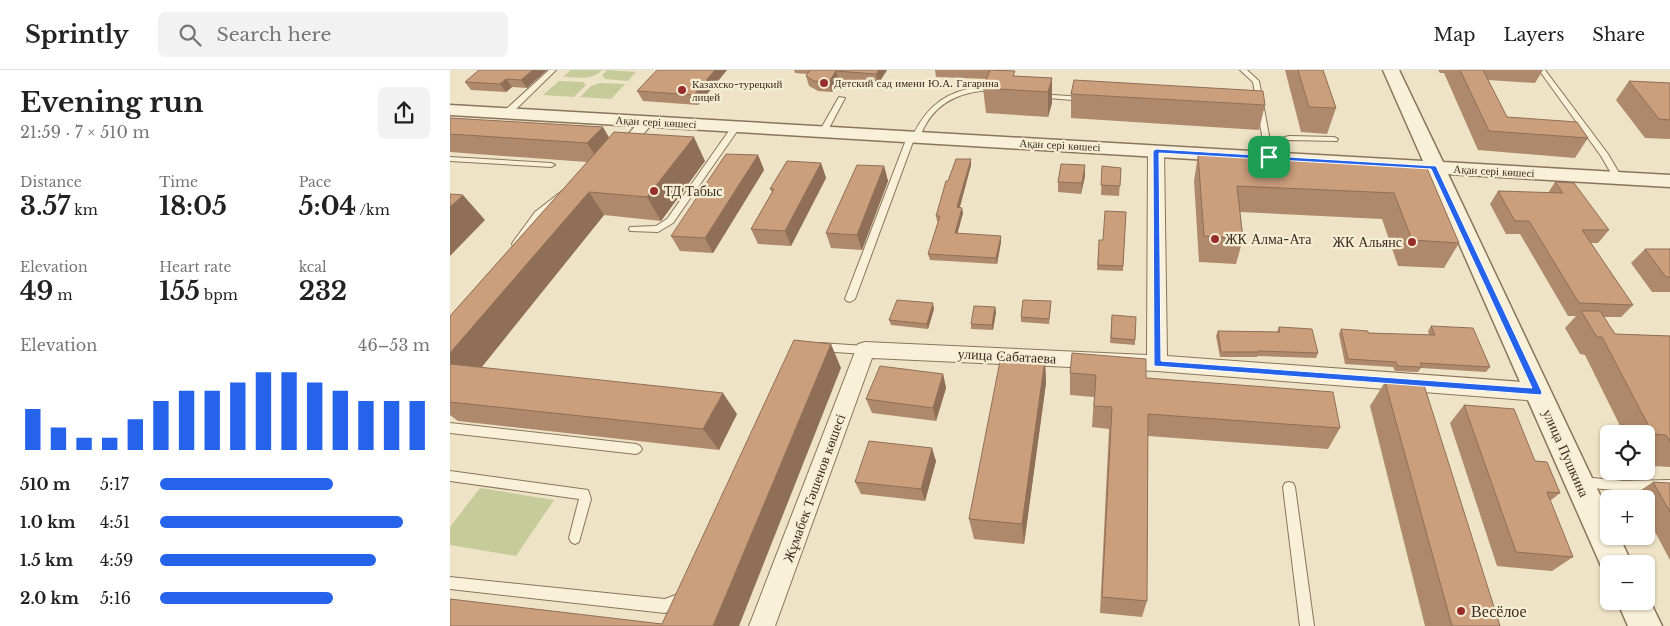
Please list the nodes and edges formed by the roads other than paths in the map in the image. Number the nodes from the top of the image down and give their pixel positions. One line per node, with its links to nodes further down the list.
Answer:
1 (553, 70): 12 (lane)
2 (1243, 70): 11 (lane)
3 (1390, 70): 23 (street, улица Пушкина)
4 (1542, 70): 24 (lane)
5 (1006, 88): 16 (lane)
6 (1031, 94): 8 (lane)
7 (841, 98): 15 (lane)
8 (1088, 100)
9 (450, 110): 12 (street, Ақан сері көшесі)
10 (1252, 110): 11 (lane)
11 (1262, 110): 19 (lane)
12 (506, 114): 13 (street, Ақан сері көшесі)
13 (646, 122): 14 (street, Ақан сері көшесі); 21 (street)
14 (736, 127): 15 (street, Ақан сері көшесі); 27 (lane)
15 (823, 132): 16 (street, Ақан сері көшесі)
16 (914, 137): 18 (street, Ақан сері көшесі); 29 (lane)
17 (1334, 139): 19 (lane)
18 (1156, 151): 19 (street, Ақан сері көшесі); 32 (street)
19 (1268, 151): 23 (street, Ақан сері көшесі)
20 (450, 159): 22 (lane)
21 (612, 162)
22 (551, 165)
23 (1434, 167): 24 (street, Ақан сері көшесі); 33 (street, улица Пушкина)
24 (1618, 178): 25 (street, Ақан сері көшесі)
25 (1670, 181)
26 (568, 190): 28 (lane)
27 (633, 229)
28 (510, 251)
29 (850, 298)
30 (808, 349): 31 (lane)
31 (865, 350): 32 (street, улица Сабатаева); 45 (street, Жұмабек Тәшенов көшесі)
32 (1157, 364): 33 (street, улица Сабатаева)
33 (1538, 392): 37 (street, улица Пушкина)
34 (450, 428): 35 (lane)
35 (636, 449)
36 (450, 476): 40 (lane)
37 (1579, 482): 38 (lane); 41 (street, улица Пушкина)
38 (1670, 485)
39 (1289, 487): 46 (lane)
40 (575, 538)
41 (1612, 555)
42 (450, 584): 43 (lane)
43 (691, 588)
44 (1637, 610): 47 (street)
45 (762, 626)
46 (1307, 626)
47 (1645, 626)

